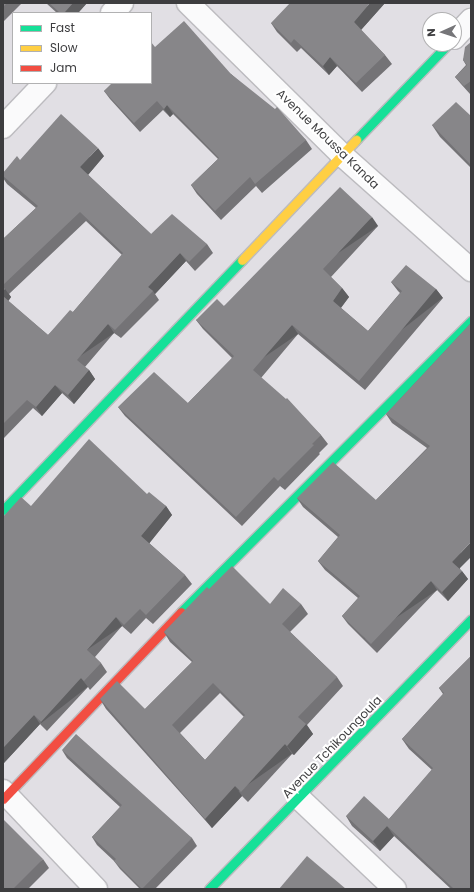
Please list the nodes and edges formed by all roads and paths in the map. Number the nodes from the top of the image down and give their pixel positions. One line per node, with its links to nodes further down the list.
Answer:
1 (122, 3): 3 (street)
2 (188, 3): 9 (street, Avenue Moussa Kanda)
3 (113, 12)
4 (471, 20): 5 (street)
5 (462, 30)
6 (440, 52): 9 (street)
7 (44, 84): 8 (street)
8 (3, 127)
9 (342, 154): 10 (street, Avenue Moussa Kanda); 12 (street)
10 (471, 270)
11 (471, 321): 14 (street)
12 (3, 510)
13 (471, 620): 15 (street, Avenue Tchikoungoula)
14 (4, 795): 16 (street)
15 (299, 798): 17 (street, Avenue Tchikoungoula); 18 (street)
16 (96, 889)
17 (209, 889)
18 (395, 889)

